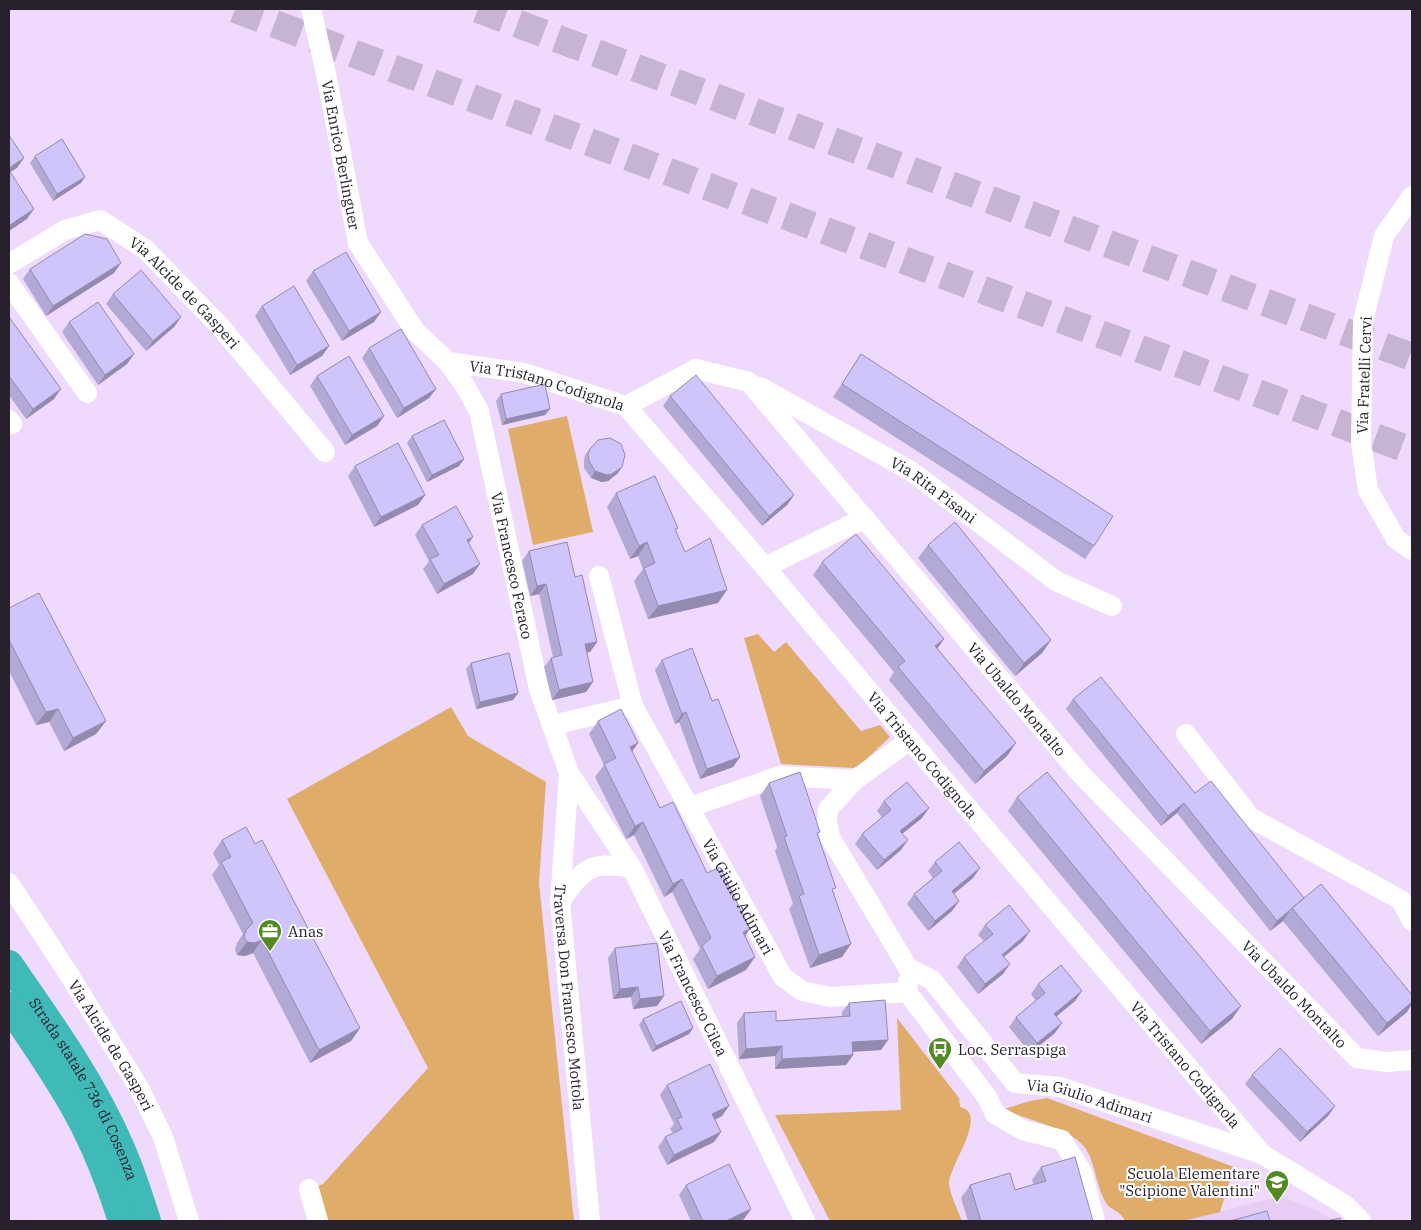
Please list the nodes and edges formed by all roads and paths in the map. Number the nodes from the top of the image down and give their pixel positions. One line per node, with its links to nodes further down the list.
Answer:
1 (311, 9): 5 (street, Via Enrico Berlinguer)
2 (1412, 196): 11 (street, Via Fratelli Cervi)
3 (9, 264): 9 (street, Via Alcide de Gasperi)
4 (9, 282): 7 (street)
5 (448, 362): 8 (street, Via Tristano Codignola); 16 (street, Via Francesco Feraco)
6 (749, 382): 8 (street); 10 (street, Via Ubaldo Montalto); 14 (street, Via Rita Pisani)
7 (87, 393)
8 (626, 406): 12 (street, Via Tristano Codignola)
9 (325, 452)
10 (865, 518): 12 (street); 30 (street, Via Ubaldo Montalto)
11 (1412, 550)
12 (765, 567): 18 (street, Via Tristano Codignola)
13 (599, 576): 15 (street, Via Giulio Adimari)
14 (1112, 606)
15 (633, 706): 16 (street); 21 (street, Via Giulio Adimari)
16 (553, 724): 19 (street, Via Francesco Feraco)
17 (1186, 734): 25 (street)
18 (910, 740): 20 (street); 33 (street, Via Tristano Codignola)
19 (569, 773): 22 (street, Via Francesco Cilea); 24 (street, Traversa Don Francesco Mottola)
20 (856, 780): 21 (street); 27 (street)
21 (690, 807): 28 (street, Via Giulio Adimari)
22 (632, 868): 24 (street); 40 (street, Via Francesco Cilea)
23 (9, 883): 37 (street, Via Alcide de Gasperi)
24 (560, 902): 39 (street, Traversa Don Francesco Mottola)
25 (1412, 921)
26 (9, 964): 36 (highway, Strada statale 736 di Cosenza)
27 (908, 968): 28 (street); 31 (street, Via Giulio Adimari)
28 (907, 992): 32 (street)
29 (9, 1006): 35 (highway, Strada statale 736 di Cosenza)
30 (1412, 1060)
31 (1015, 1083): 32 (street); 33 (street, Via Giulio Adimari)
32 (987, 1097): 41 (street)
33 (1262, 1154): 42 (street, Via Tristano Codignola)
34 (309, 1189): 38 (street)
35 (122, 1221)
36 (146, 1221)
37 (189, 1221)
38 (318, 1221)
39 (590, 1221)
40 (805, 1221)
41 (1095, 1221)
42 (1361, 1221)

